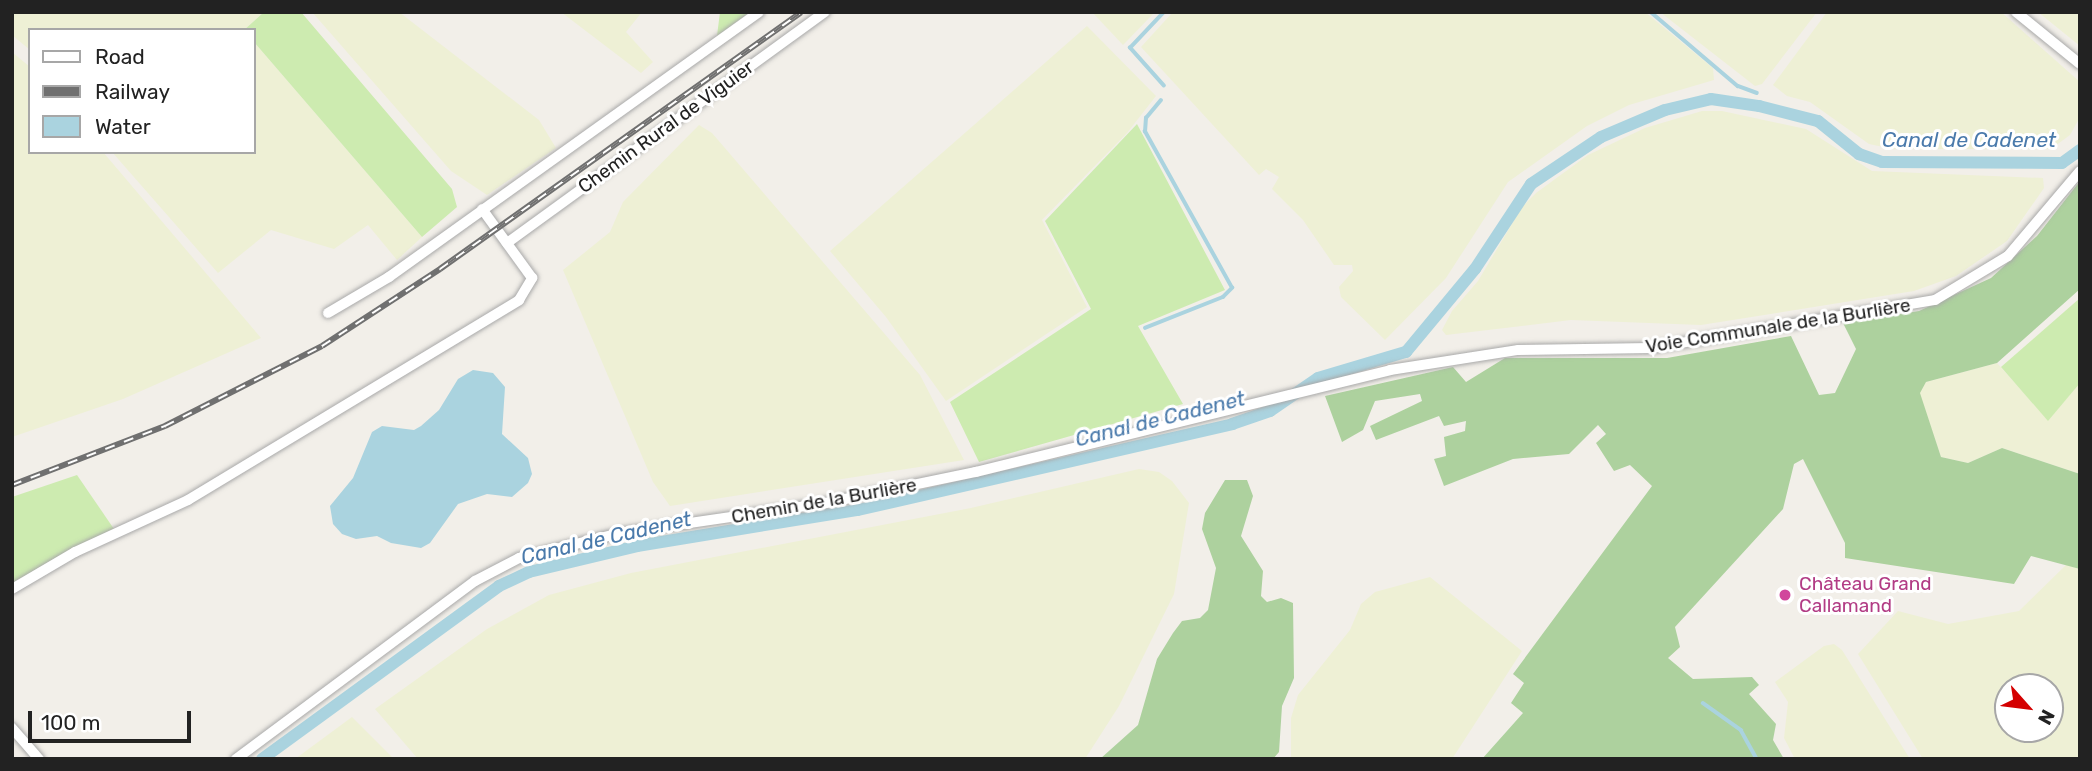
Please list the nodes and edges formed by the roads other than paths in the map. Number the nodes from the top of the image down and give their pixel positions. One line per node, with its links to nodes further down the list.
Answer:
1 (759, 12): 6 (street)
2 (825, 12): 7 (street, Chemin Rural de Viguier)
3 (2016, 12): 4 (street)
4 (2080, 64)
5 (2080, 171): 9 (street, Voie Communale de la Burlière)
6 (482, 209): 7 (street); 8 (street)
7 (507, 243): 10 (street)
8 (328, 313)
9 (1302, 394): 13 (street, Chemin de la Burlière)
10 (12, 589)
11 (12, 728): 12 (street)
12 (39, 759)
13 (236, 759)

